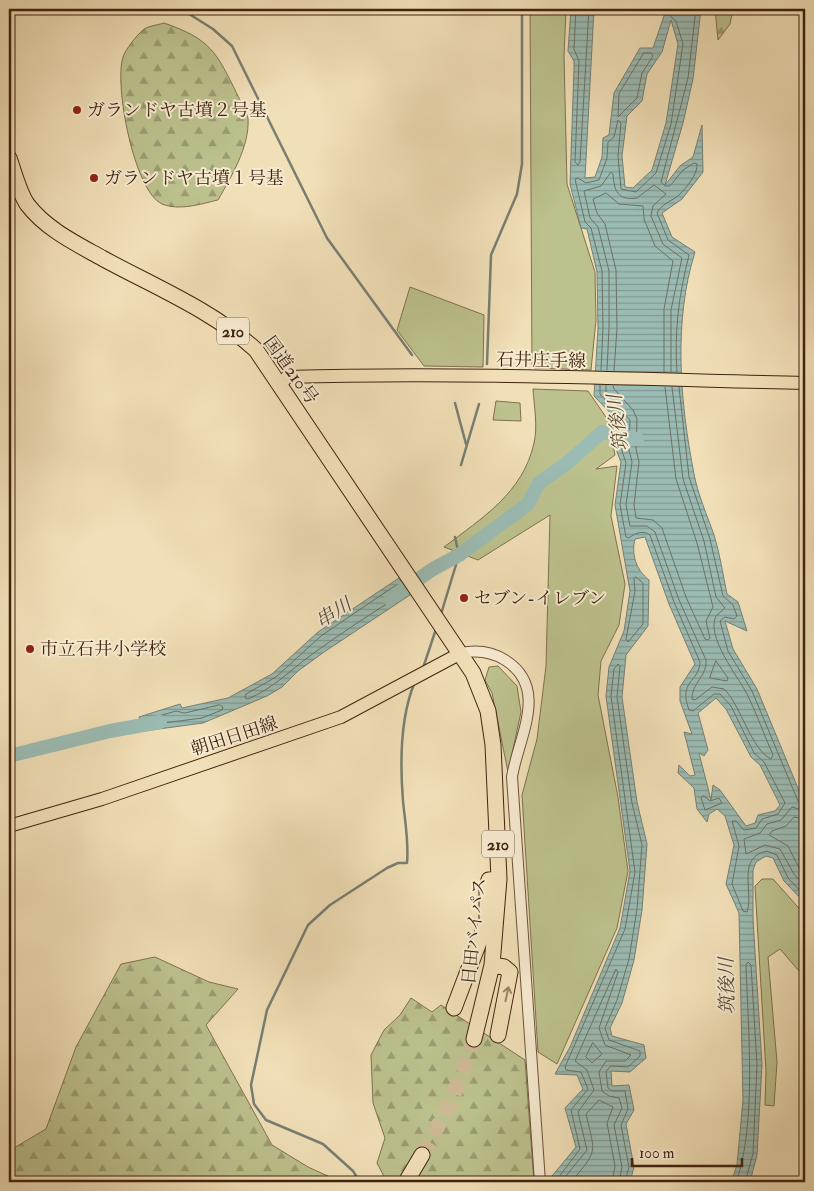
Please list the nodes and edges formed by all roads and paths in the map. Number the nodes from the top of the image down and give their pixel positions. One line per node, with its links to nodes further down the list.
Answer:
1 (9, 158): 3 (highway, 国道210号 / 210)
2 (805, 383): 3 (main road, 石井庄手線)
3 (280, 385): 4 (highway, 国道210号 / 210)
4 (461, 653): 5 (main road, 朝田日田線); 6 (highway, 日田バイパス / 210); 13 (street)
5 (9, 826)
6 (500, 879): 7 (highway, 日田バイパス / 210); 8 (highway)
7 (492, 965): 9 (highway, one-way to 7); 10 (highway, 日田バイパス / 210)
8 (454, 1008)
9 (498, 1035)
10 (474, 1039)
11 (422, 1155): 12 (highway)
12 (406, 1182)
13 (540, 1182)

